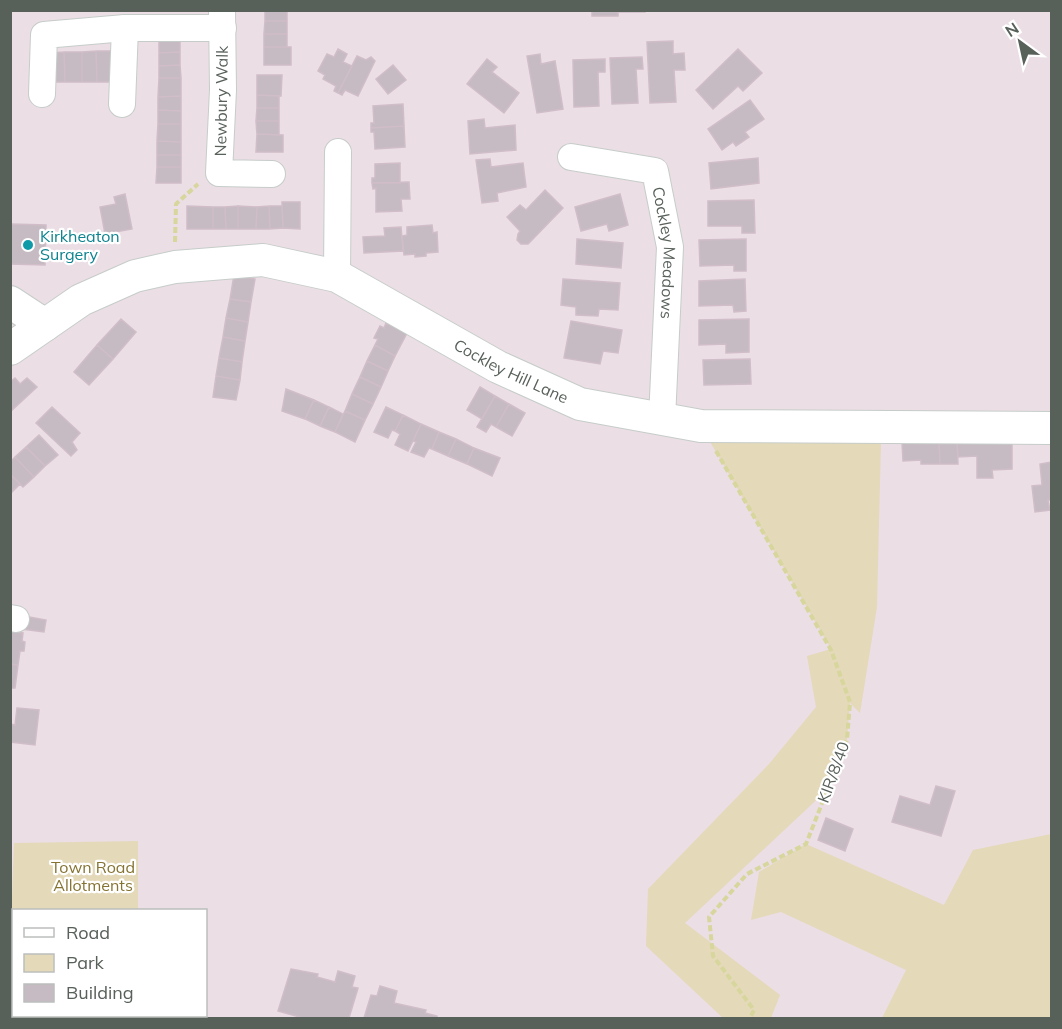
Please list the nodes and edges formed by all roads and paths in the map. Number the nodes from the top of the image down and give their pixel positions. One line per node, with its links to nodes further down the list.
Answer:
1 (222, 19): 2 (street, Newbury Walk); 7 (street, Newbury Walk)
2 (124, 28): 3 (street, Newbury Walk); 4 (street)
3 (42, 94)
4 (122, 104)
5 (338, 152): 10 (street)
6 (571, 157): 14 (street, Cockley Meadows)
7 (219, 173): 8 (street, Newbury Walk); 9 (path, Newbury Walk)
8 (272, 174)
9 (175, 267): 10 (street, Cockley Hill Lane); 12 (street, Cockley Hill Lane)
10 (337, 276): 14 (street, Cockley Hill Lane)
11 (10, 302): 12 (street)
12 (45, 325): 13 (street, Cockley Hill Lane)
13 (10, 349)
14 (662, 419): 15 (street, Cockley Hill Lane)
15 (701, 426): 16 (street, Cockley Hill Lane); 17 (path, KIR/8/40)
16 (1052, 428)
17 (750, 1018)

